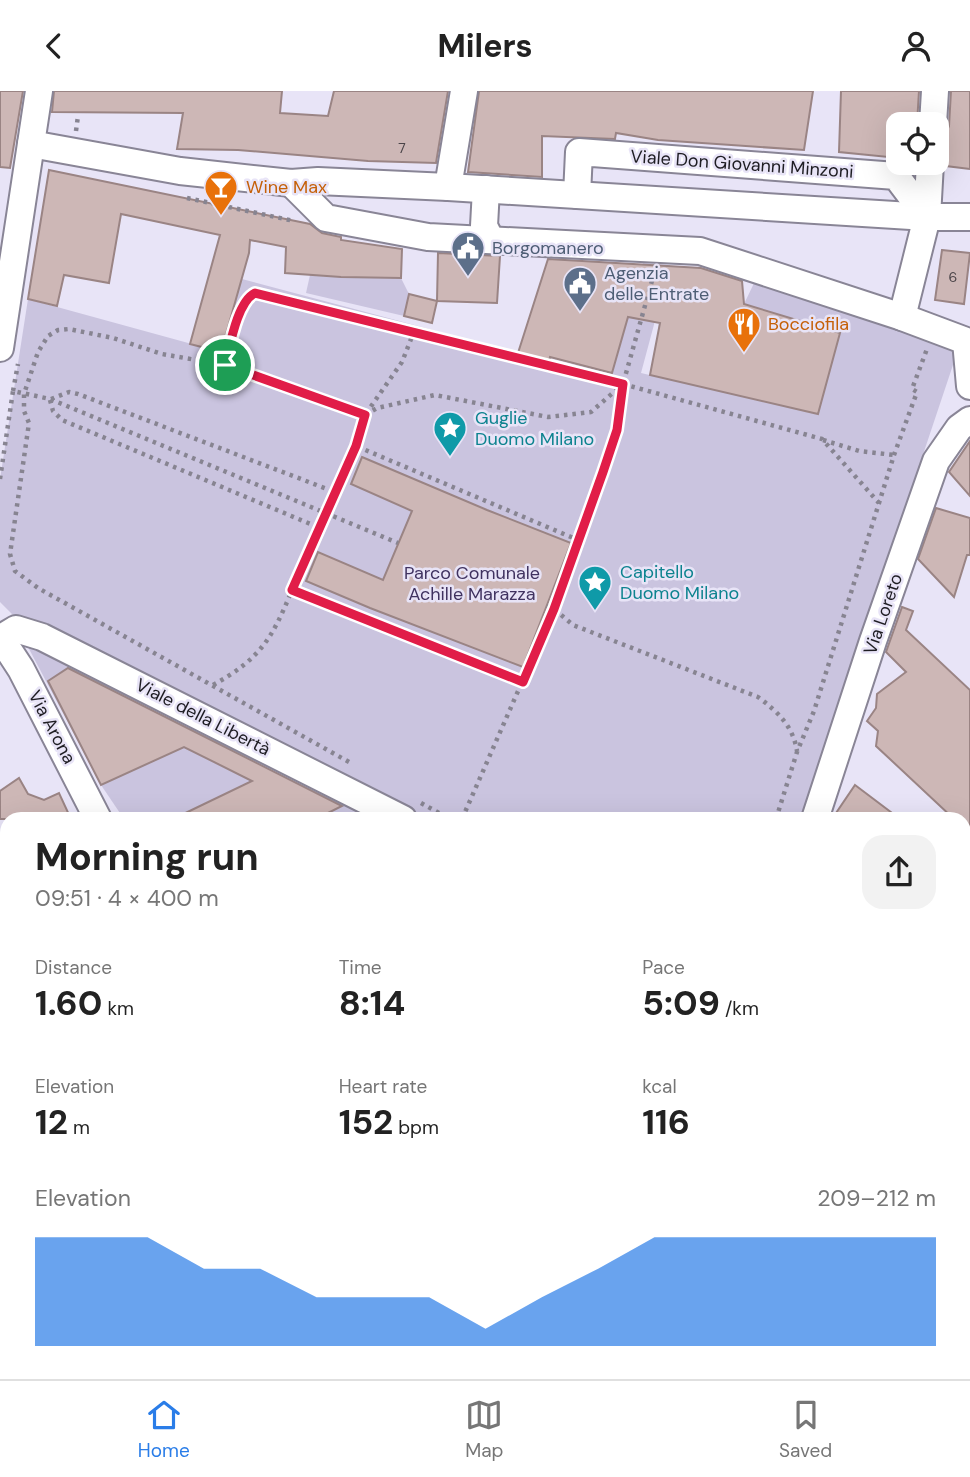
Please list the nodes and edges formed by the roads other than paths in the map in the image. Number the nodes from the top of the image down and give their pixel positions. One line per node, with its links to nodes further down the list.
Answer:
1 (39, 91): 5 (street)
2 (464, 91): 8 (street)
3 (935, 91): 4 (street)
4 (934, 112)
5 (31, 144): 7 (street); 11 (street)
6 (929, 175): 12 (street)
7 (291, 183): 8 (street); 14 (street)
8 (448, 187): 9 (street)
9 (486, 190): 10 (street); 14 (street)
10 (577, 195): 12 (street); 12 (street, Viale Don Giovanni Minzoni)
11 (10, 205): 16 (street)
12 (927, 217): 13 (street); 15 (street)
13 (970, 217)
14 (491, 240): 15 (street)
15 (902, 317): 17 (street)
16 (10, 350)
17 (970, 386)
18 (970, 420): 22 (street, Via Loreto)
19 (0, 637): 20 (street, Viale della Libertà); 21 (street, Via Arona)
20 (408, 809)
21 (94, 812)
22 (817, 812)

